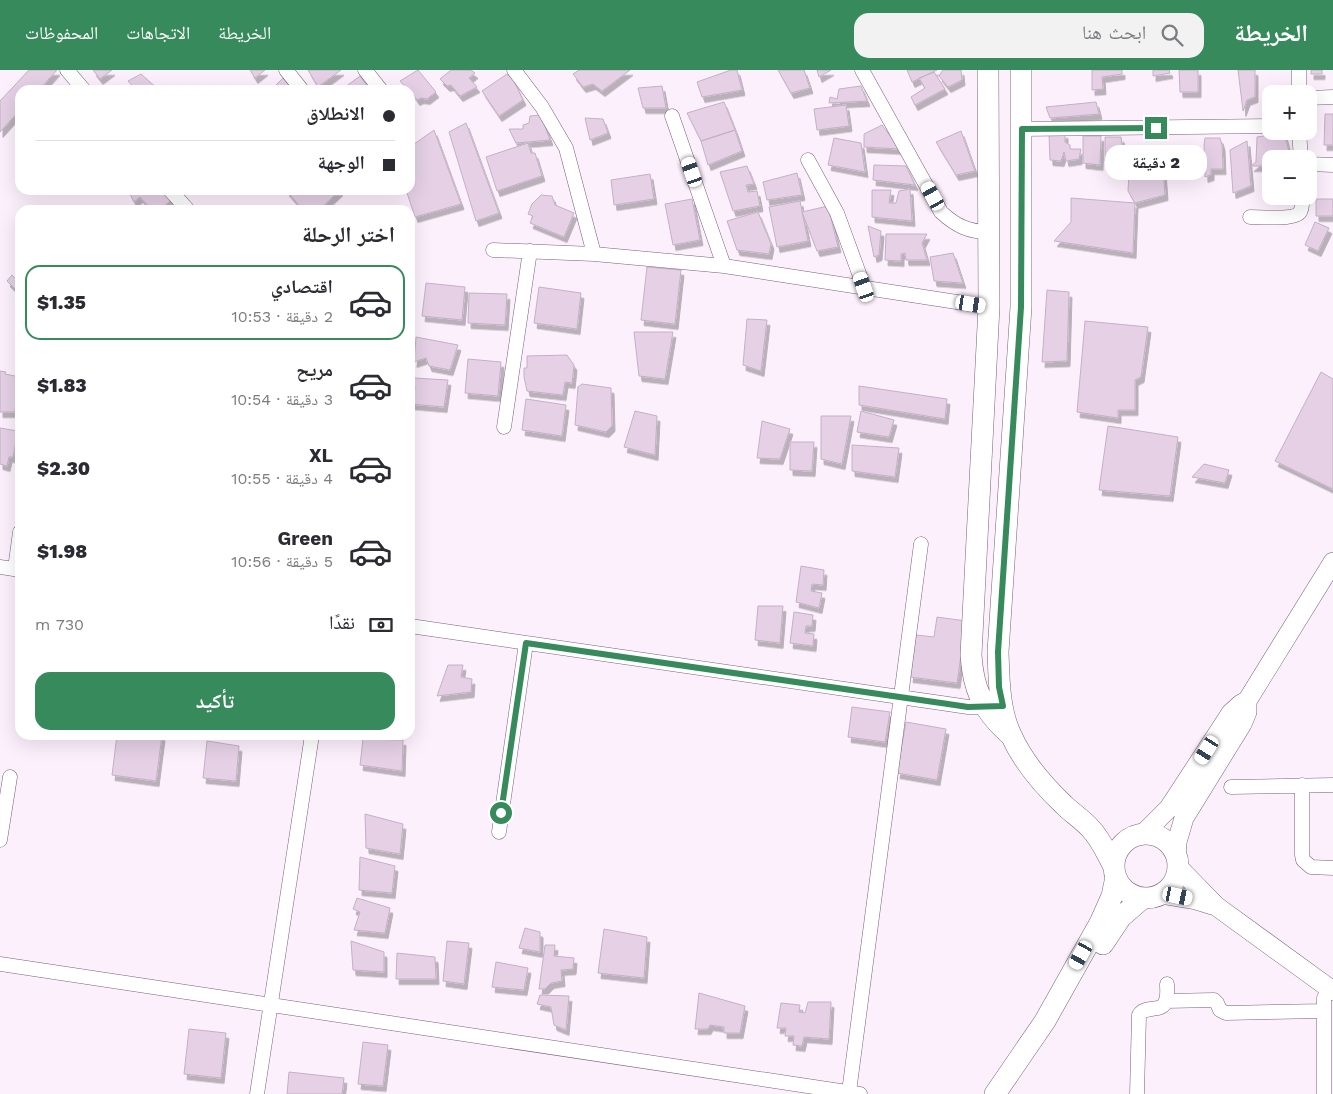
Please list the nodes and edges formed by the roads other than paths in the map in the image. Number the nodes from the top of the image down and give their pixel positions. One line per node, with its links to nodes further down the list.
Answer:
1 (67, 70): 9 (street)
2 (286, 70): 10 (street)
3 (365, 70): 11 (street)
4 (514, 70): 28 (street)
5 (862, 70): 25 (street)
6 (988, 70): 25 (main road)
7 (1020, 70): 17 (main road)
8 (1299, 70): 12 (street)
9 (80, 85)
10 (298, 85)
11 (376, 85)
12 (1299, 85)
13 (1333, 96): 14 (street)
14 (1317, 97)
15 (672, 116): 29 (street)
16 (1262, 126): 17 (street)
17 (1022, 129): 41 (main road)
18 (808, 160): 30 (street)
19 (1317, 164): 20 (street)
20 (1333, 165)
21 (174, 195): 22 (street)
22 (184, 205)
23 (1303, 205): 24 (street)
24 (1250, 218)
25 (989, 232): 31 (main road)
26 (493, 250): 27 (street)
27 (530, 252): 28 (street); 32 (street)
28 (594, 254): 29 (street)
29 (724, 266): 30 (street)
30 (864, 287): 31 (street)
31 (989, 307): 41 (main road)
32 (504, 427)
33 (921, 544): 39 (street)
34 (1333, 562): 40 (street)
35 (0, 567): 36 (street)
36 (15, 569)
37 (415, 627): 38 (street)
38 (526, 643): 39 (street); 48 (street)
39 (901, 697): 41 (street); 62 (street)
40 (1247, 701): 49 (street); 51 (street)
41 (994, 707): 47 (main road)
42 (311, 740): 60 (street)
43 (10, 777): 50 (street)
44 (1302, 785): 45 (street); 46 (street); 52 (street)
45 (1333, 785)
46 (1231, 787)
47 (1090, 828): 49 (main road); 53 (main road)
48 (499, 832)
49 (1137, 836): 51 (main road); 53 (main road)
50 (0, 840)
51 (1177, 862): 54 (main road); 55 (street)
52 (1333, 868)
53 (1115, 872): 54 (main road); 64 (main road)
54 (1152, 896): 55 (street); 65 (main road)
55 (1216, 906): 58 (street)
56 (0, 964): 60 (street)
57 (1168, 984): 59 (street)
58 (1331, 990): 61 (street)
59 (1166, 1001): 61 (street); 66 (street)
60 (271, 1005): 62 (street); 63 (street)
61 (1324, 1011): 67 (street)
62 (854, 1093)
63 (256, 1094)
64 (995, 1094)
65 (1012, 1094)
66 (1137, 1094)
67 (1324, 1094)

